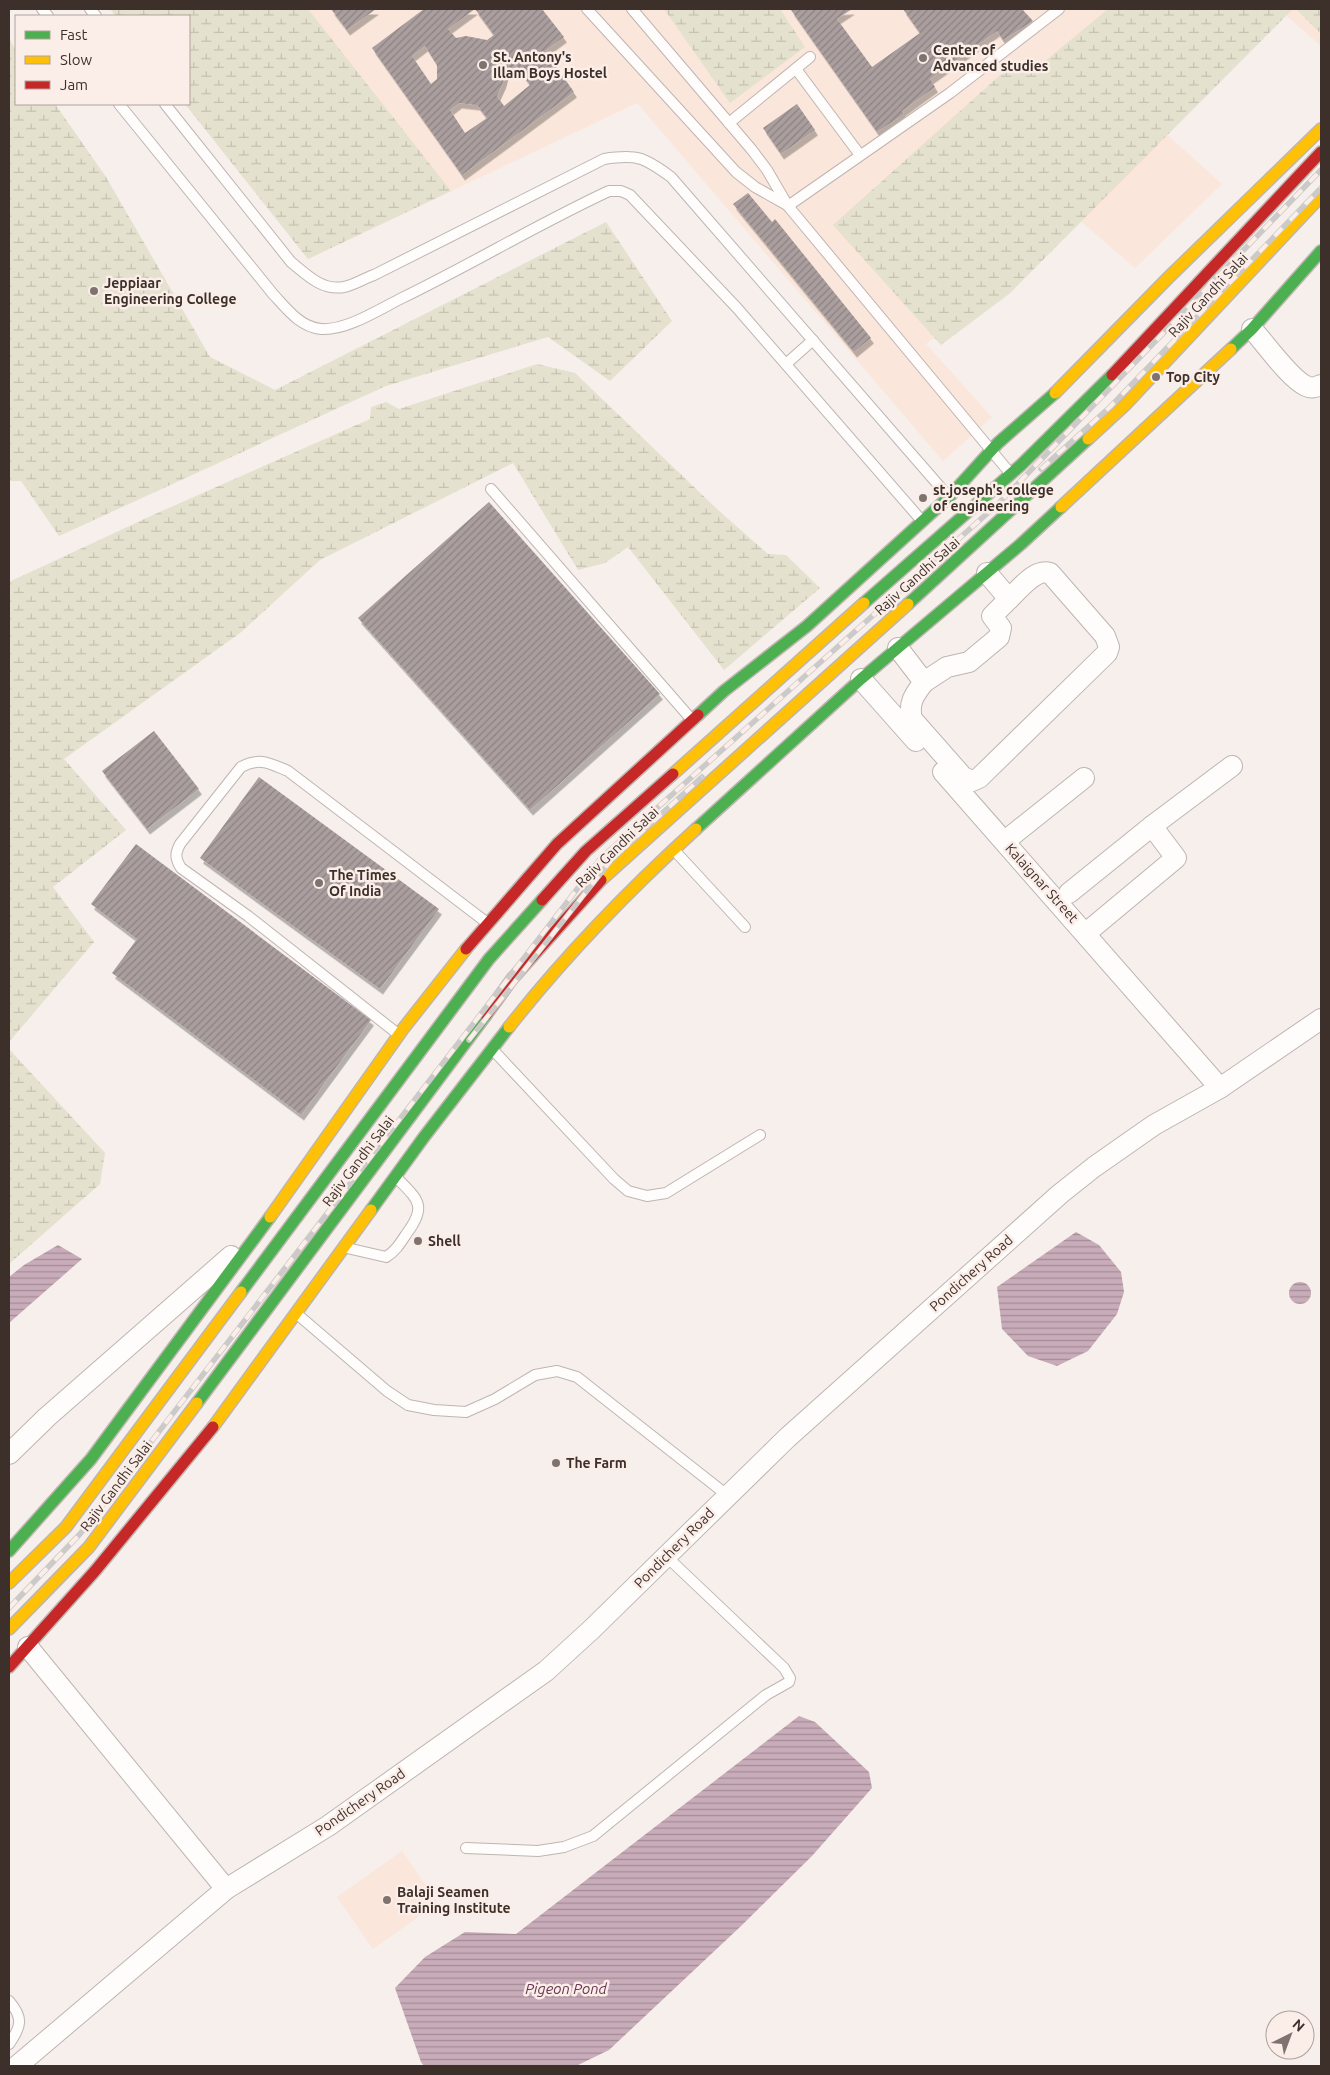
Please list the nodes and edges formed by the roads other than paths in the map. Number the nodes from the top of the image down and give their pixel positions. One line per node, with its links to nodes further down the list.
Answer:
1 (587, 9): 13 (lane)
2 (632, 9): 8 (lane)
3 (1060, 9): 11 (lane)
4 (810, 57): 5 (lane)
5 (796, 69): 8 (lane); 11 (lane)
6 (120, 105): 17 (lane)
7 (166, 105): 16 (lane)
8 (730, 123): 13 (lane)
9 (1321, 129): 19 (main road)
10 (1321, 152): 20 (main road, Rajiv Gandhi Salai)
11 (860, 155): 13 (lane)
12 (1321, 196): 22 (main road, Rajiv Gandhi Salai)
13 (788, 206): 19 (lane)
14 (1321, 251): 15 (main road)
15 (1252, 329): 18 (street); 25 (main road)
16 (813, 340): 17 (lane); 22 (lane)
17 (786, 364): 23 (lane)
18 (1321, 385)
19 (991, 450): 20 (lane); 22 (main road)
20 (1011, 474): 22 (main road, Rajiv Gandhi Salai)
21 (490, 489): 32 (lane)
22 (966, 515): 23 (main road, Rajiv Gandhi Salai); 23 (main road); 24 (main road, Rajiv Gandhi Salai)
23 (930, 530): 24 (lane); 26 (main road, Rajiv Gandhi Salai); 32 (main road)
24 (958, 560): 28 (main road, Rajiv Gandhi Salai)
25 (987, 573): 27 (street); 29 (main road)
26 (881, 587): 28 (main road); 52 (main road, Rajiv Gandhi Salai)
27 (1009, 599): 31 (street); 31 (street)
28 (900, 611): 58 (main road, Rajiv Gandhi Salai)
29 (898, 648): 30 (main road); 31 (street)
30 (861, 680): 36 (street, Kalaignar Street); 37 (main road)
31 (924, 682)
32 (692, 721): 39 (main road)
33 (1232, 766): 35 (street)
34 (1084, 778): 36 (street)
35 (1152, 826): 38 (street); 41 (street)
36 (1005, 841): 41 (street, Kalaignar Street)
37 (674, 849): 40 (lane); 44 (main road)
38 (1069, 893)
39 (487, 923): 43 (main road); 43 (lane)
40 (745, 927)
41 (1086, 933): 45 (street, Kalaignar Street)
42 (1321, 1019): 45 (street, Pondichery Road)
43 (399, 1035): 48 (main road)
44 (492, 1049): 46 (lane); 47 (main road)
45 (1220, 1088): 54 (street, Pondichery Road)
46 (760, 1135)
47 (395, 1176): 49 (main road); 49 (lane)
48 (258, 1233): 51 (main road); 53 (street)
49 (343, 1247): 50 (main road)
50 (296, 1314): 54 (lane); 59 (main road)
51 (180, 1340): 52 (main road); 55 (main road)
52 (196, 1352): 57 (main road, Rajiv Gandhi Salai)
53 (9, 1454)
54 (727, 1495): 56 (street, Pondichery Road)
55 (9, 1551)
56 (666, 1556): 61 (lane); 62 (street, Pondichery Road)
57 (9, 1583)
58 (9, 1629)
59 (28, 1647): 60 (main road); 62 (street)
60 (9, 1668)
61 (466, 1848)
62 (226, 1889): 65 (street, Pondichery Road)
63 (9, 2001): 64 (lane)
64 (9, 2044)
65 (17, 2066)

